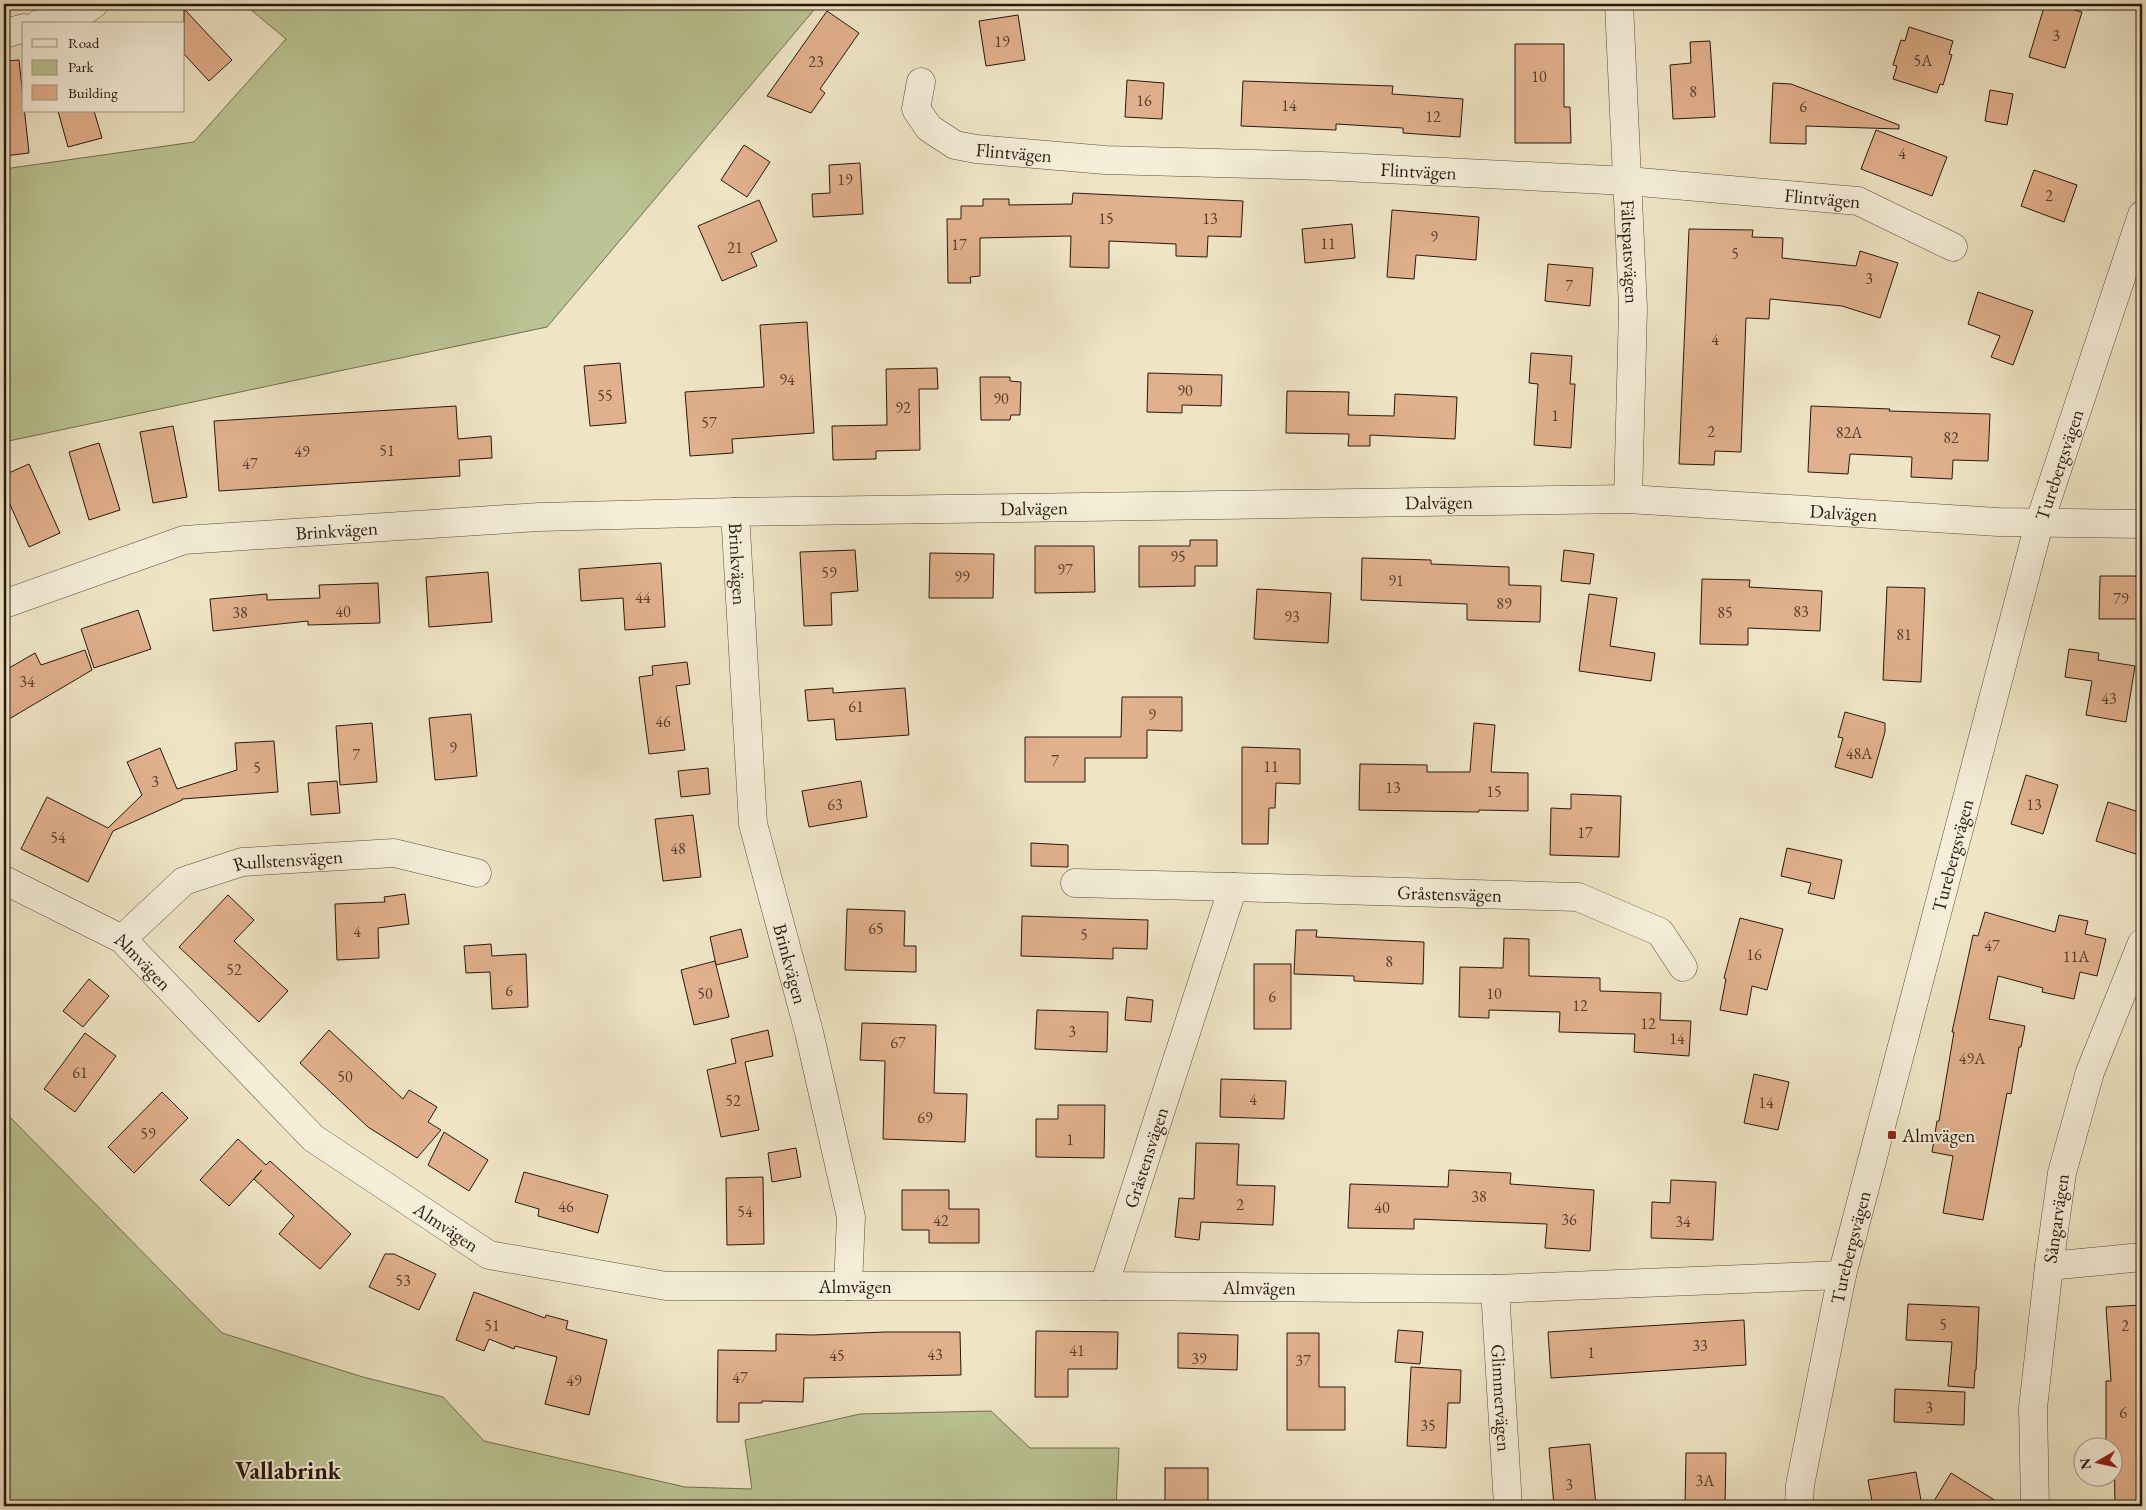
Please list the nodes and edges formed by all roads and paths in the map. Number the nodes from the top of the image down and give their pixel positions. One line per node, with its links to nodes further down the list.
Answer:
1 (94, 4): 3 (street)
2 (1619, 4): 7 (street, Fältspatsvägen)
3 (46, 22)
4 (22, 29): 5 (street)
5 (4, 34)
6 (921, 82): 7 (street, Flintvägen)
7 (1628, 181): 9 (street, Flintvägen); 10 (street, Fältspatsvägen)
8 (2142, 215): 12 (street, Turebergsvägen)
9 (1953, 247)
10 (1628, 499): 11 (street, Dalvägen); 12 (street, Dalvägen)
11 (735, 512): 14 (street, Brinkvägen); 25 (street, Brinkvägen)
12 (2039, 524): 13 (street, Dalvägen); 24 (street, Turebergsvägen)
13 (2142, 524)
14 (4, 604)
15 (477, 874): 19 (street, Rullstensvägen)
16 (4, 880): 19 (street, Almvägen)
17 (1075, 883): 18 (street, Gråstensvägen)
18 (1233, 888): 21 (street, Gråstensvägen); 26 (street, Gråstensvägen)
19 (122, 939): 25 (street, Almvägen)
20 (2142, 943): 23 (street, Sångarvägen)
21 (1683, 967)
22 (2142, 1257): 23 (street)
23 (2049, 1266): 30 (street, Sångarvägen)
24 (1842, 1274): 27 (street, Almvägen); 29 (street, Turebergsvägen)
25 (848, 1286): 26 (street, Almvägen)
26 (1104, 1286): 27 (street, Almvägen)
27 (1495, 1289): 28 (street, Glimmervägen)
28 (1508, 1506)
29 (1798, 1506)
30 (2036, 1506)

